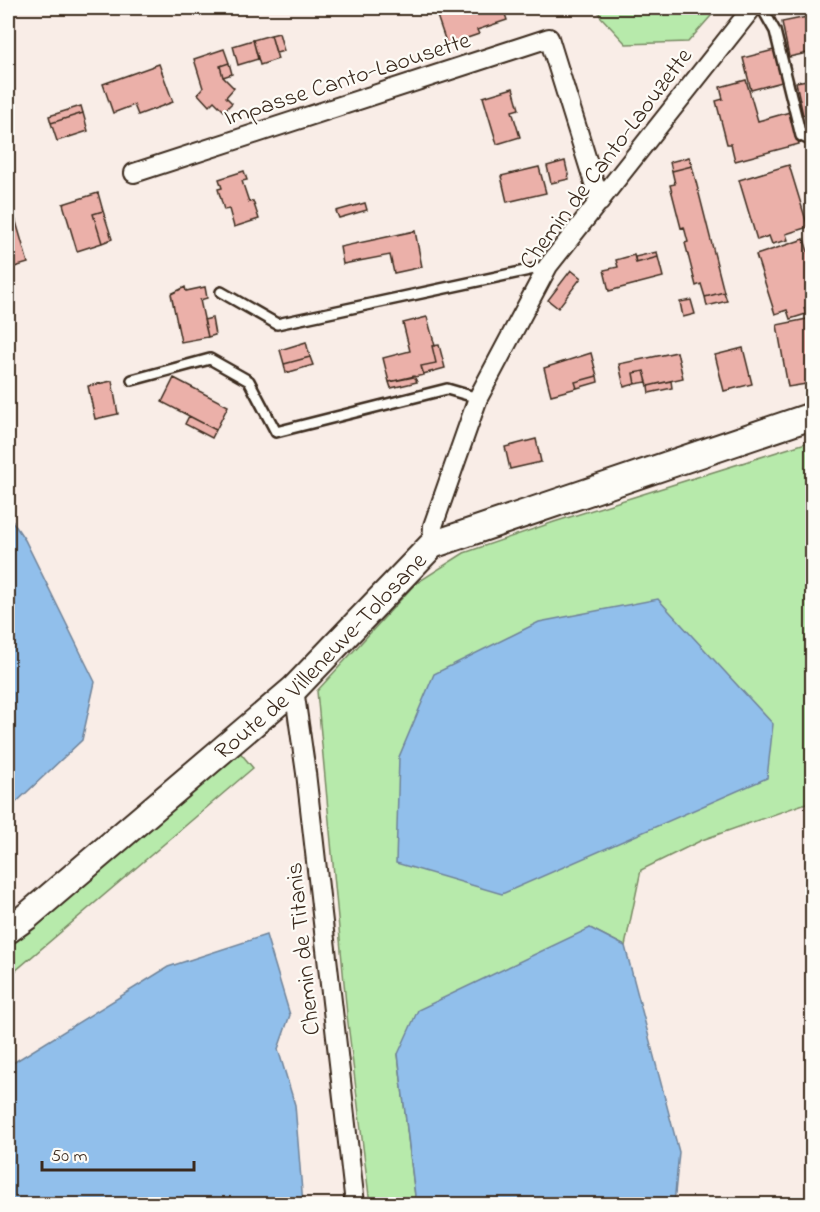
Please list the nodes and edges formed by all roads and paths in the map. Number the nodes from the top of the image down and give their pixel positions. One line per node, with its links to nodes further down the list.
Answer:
1 (752, 8): 5 (street, Chemin de Canto-Laouzette)
2 (762, 8): 3 (lane)
3 (813, 141)
4 (134, 173): 5 (street, Impasse Canto-Laousette)
5 (600, 202): 6 (street, Chemin de Canto-Laouzette)
6 (548, 266): 7 (lane); 9 (street, Chemin de Canto-Laouzette)
7 (221, 292)
8 (132, 380): 9 (lane)
9 (478, 398): 11 (street, Chemin de Canto-Laouzette)
10 (813, 416): 11 (street, Route de Villeneuve-Tolosane)
11 (432, 545): 12 (street, Route de Villeneuve-Tolosane)
12 (294, 689): 13 (street, Route de Villeneuve-Tolosane); 14 (street, Chemin de Titanis)
13 (8, 930)
14 (355, 1204)

